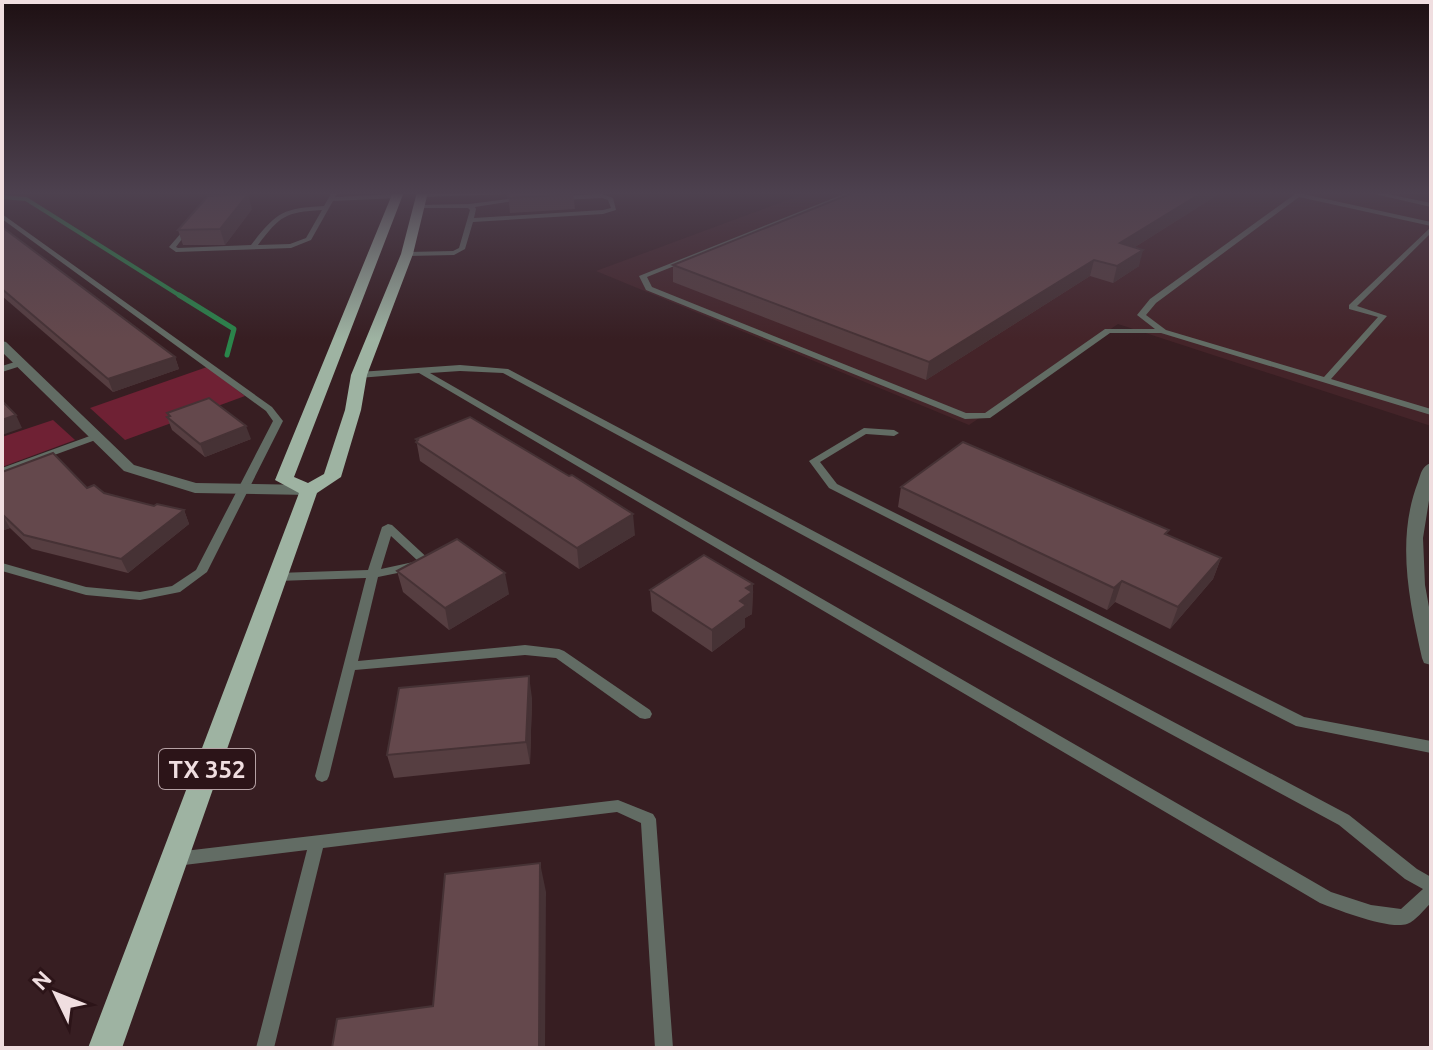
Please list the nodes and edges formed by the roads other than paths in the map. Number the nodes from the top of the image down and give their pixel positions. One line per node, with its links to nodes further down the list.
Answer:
1 (37, 241): 26 (lane)
2 (177, 241): 11 (lane)
3 (258, 241): 11 (lane)
4 (304, 241): 11 (lane)
5 (380, 241): 18 (main road)
6 (410, 241): 12 (main road, TX 352)
7 (464, 241): 12 (lane)
8 (731, 241): 13 (lane)
9 (1235, 241): 13 (lane)
10 (1417, 241): 19 (lane)
11 (252, 248)
12 (407, 254): 20 (main road, TX 352)
13 (1162, 331): 19 (lane)
14 (2, 345): 15 (street)
15 (21, 363): 16 (lane); 23 (street)
16 (2, 369)
17 (421, 371): 20 (lane); 38 (lane); 39 (lane)
18 (327, 378): 20 (main road); 27 (main road)
19 (1326, 380): 21 (lane)
20 (358, 382): 27 (main road, TX 352)
21 (1431, 412)
22 (894, 433): 34 (lane)
23 (98, 436): 25 (lane); 26 (street)
24 (1431, 467): 31 (street)
25 (2, 471)
26 (246, 489): 27 (street); 28 (lane)
27 (309, 490): 30 (main road, TX 352)
28 (2, 567)
29 (373, 574): 29 (lane); 30 (lane); 32 (lane)
30 (277, 577): 37 (main road, TX 352)
31 (1431, 658)
32 (350, 666): 33 (lane); 35 (lane)
33 (645, 714)
34 (1431, 747)
35 (322, 776)
36 (317, 842): 37 (lane); 41 (lane); 42 (lane)
37 (174, 860): 40 (main road, TX 352)
38 (1431, 885)
39 (1431, 892)
40 (105, 1048)
41 (265, 1048)
42 (664, 1048)

